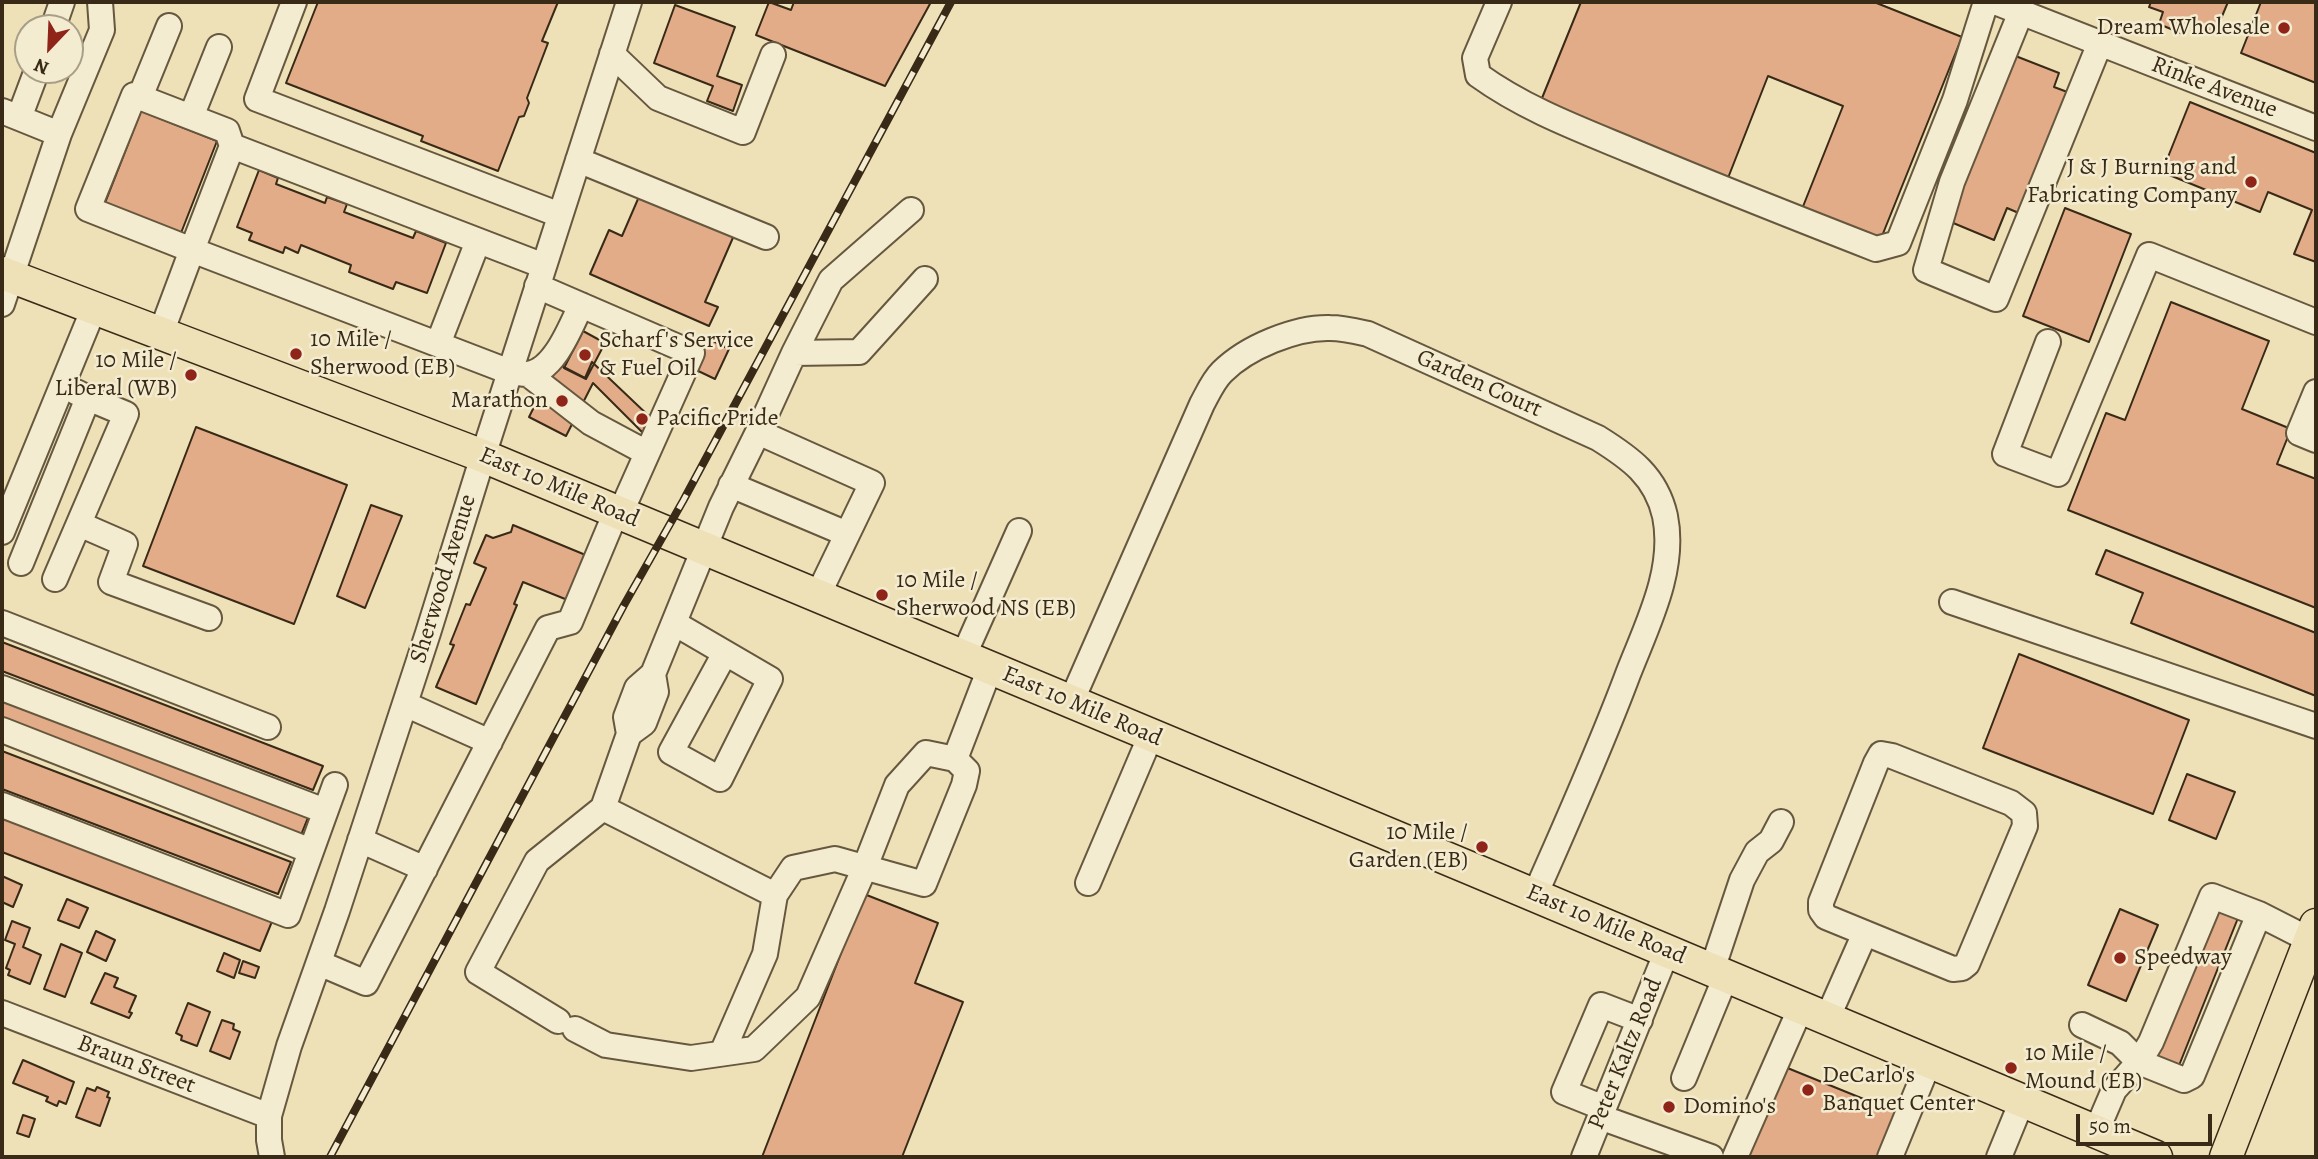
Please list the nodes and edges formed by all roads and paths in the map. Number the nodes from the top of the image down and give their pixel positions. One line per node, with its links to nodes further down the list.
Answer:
1 (100, 2): 18 (street)
2 (294, 2): 22 (street)
3 (629, 2): 11 (street, Sherwood Avenue)
4 (1499, 2): 5 (street)
5 (1986, 2)
6 (1995, 2): 7 (street, Rinke Avenue)
7 (2021, 12): 9 (street, Rinke Avenue); 9 (street)
8 (169, 26): 14 (street)
9 (2100, 43): 17 (street, Rinke Avenue)
10 (219, 47): 16 (street)
11 (612, 54): 12 (street); 20 (street, Sherwood Avenue)
12 (774, 55)
13 (28, 84): 15 (street)
14 (141, 97): 16 (street); 25 (street)
15 (10, 114): 18 (street)
16 (191, 117): 19 (street)
17 (2316, 128)
18 (59, 134): 28 (street)
19 (232, 146): 24 (street); 25 (street)
20 (578, 160): 22 (street, Sherwood Avenue); 23 (street)
21 (911, 210): 35 (street)
22 (560, 215): 26 (street, Sherwood Avenue)
23 (766, 237)
24 (478, 240): 26 (street); 34 (street)
25 (192, 250): 32 (street); 34 (street)
26 (541, 276): 29 (street); 36 (street, Sherwood Avenue)
27 (925, 279): 35 (street)
28 (5, 285): 30 (main road, East 10 Mile Road)
29 (581, 305): 36 (street); 42 (street)
30 (93, 308): 32 (main road, East 10 Mile Road); 37 (street)
31 (2316, 322): 33 (street)
32 (161, 333): 43 (main road, East 10 Mile Road)
33 (2048, 342)
34 (438, 344): 36 (street)
35 (794, 353): 40 (street)
36 (519, 373): 42 (street); 43 (street, Sherwood Avenue)
37 (62, 386): 39 (street); 49 (street)
38 (2316, 392): 41 (street)
39 (88, 398): 47 (street); 52 (street)
40 (758, 432): 45 (street); 50 (street)
41 (2308, 437): 44 (street)
42 (647, 453): 46 (street)
43 (482, 456): 46 (main road, East 10 Mile Road); 63 (street, Sherwood Avenue)
44 (2316, 458)
45 (732, 485): 50 (street); 51 (street)
46 (618, 513): 51 (main road, East 10 Mile Road); 68 (street)
47 (79, 524): 53 (street); 56 (street)
48 (1019, 531): 60 (street)
49 (2, 532)
50 (847, 534): 54 (street)
51 (704, 550): 54 (main road, East 10 Mile Road); 58 (street)
52 (21, 564)
53 (55, 579)
54 (817, 597): 60 (main road, East 10 Mile Road)
55 (1952, 602): 64 (street)
56 (209, 618)
57 (2, 623): 65 (street)
58 (674, 623): 59 (street); 72 (street)
59 (725, 653): 59 (street)
60 (976, 663): 62 (main road, East 10 Mile Road); 69 (street)
61 (2, 688): 73 (street)
62 (1071, 702): 67 (main road, East 10 Mile Road); 81 (street, Garden Court)
63 (405, 705): 68 (street); 75 (street, Sherwood Avenue)
64 (2316, 726)
65 (268, 727)
66 (2, 730): 76 (street)
67 (1151, 735): 79 (street); 81 (main road, East 10 Mile Road)
68 (490, 742): 78 (street)
69 (955, 759): 77 (street); 77 (street)
70 (335, 785): 73 (street)
71 (2, 805): 76 (street)
72 (603, 808): 80 (street); 92 (street)
73 (325, 811): 76 (street)
74 (1781, 822): 87 (street)
75 (360, 840): 78 (street); 86 (street, Sherwood Avenue)
76 (311, 852)
77 (865, 867): 80 (street); 92 (street)
78 (425, 869): 86 (street)
79 (1088, 883)
80 (775, 895): 92 (street)
81 (1535, 895): 85 (main road, East 10 Mile Road)
82 (2259, 914): 84 (street); 94 (street); 94 (street)
83 (1865, 933): 83 (street); 89 (street)
84 (2313, 933): 107 (main road)
85 (1667, 951): 87 (main road, East 10 Mile Road); 90 (street, Peter Kaltz Road)
86 (318, 963): 98 (street, Sherwood Avenue)
87 (1719, 973): 89 (main road, East 10 Mile Road); 95 (street)
88 (2, 1013): 98 (street, Braun Street)
89 (1814, 1013): 93 (main road, East 10 Mile Road); 103 (street)
90 (1640, 1020): 97 (street, Peter Kaltz Road); 97 (street)
91 (2082, 1025): 94 (street)
92 (722, 1053)
93 (1929, 1062): 96 (main road, East 10 Mile Road); 104 (street)
94 (2139, 1062): 99 (street)
95 (1684, 1078)
96 (2022, 1101): 99 (main road, East 10 Mile Road); 105 (street)
97 (1602, 1113): 101 (street, Peter Kaltz Road); 102 (street)
98 (270, 1116): 100 (street, Sherwood Avenue)
99 (2107, 1143): 106 (main road, East 10 Mile Road)
100 (269, 1156)
101 (1584, 1157)
102 (1711, 1157)
103 (1735, 1157)
104 (1890, 1157)
105 (1999, 1157)
106 (2156, 1157)
107 (2226, 1157)

